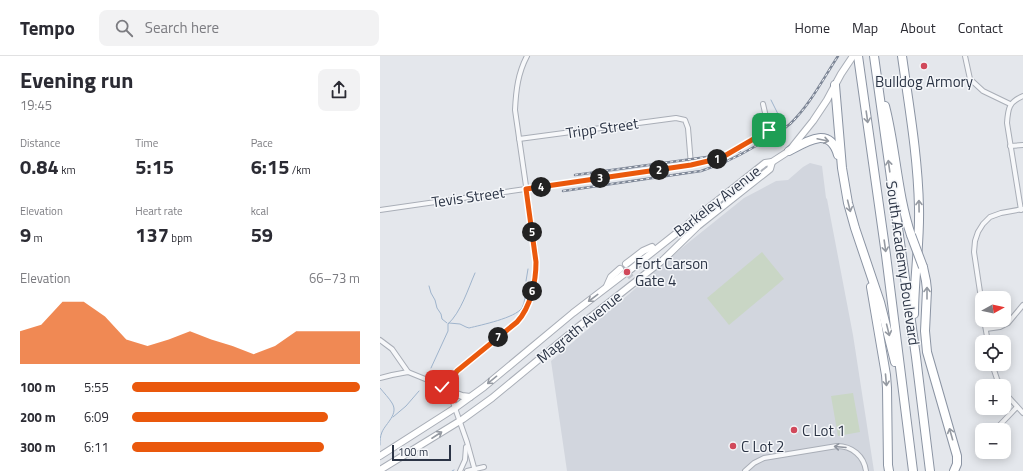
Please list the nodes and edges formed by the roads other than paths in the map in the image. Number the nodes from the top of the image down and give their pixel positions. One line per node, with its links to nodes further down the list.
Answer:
1 (527, 56): 12 (street)
2 (853, 56): 8 (main road, Magrath Avenue)
3 (858, 56): 39 (highway, South Academy Boulevard, one-way to 39)
4 (874, 56): 7 (highway, South Academy Boulevard)
5 (902, 56): 30 (highway, one-way to 5)
6 (965, 56): 11 (street)
7 (876, 68): 30 (highway, South Academy Boulevard, one-way to 7); 54 (highway, one-way to 7, bridge)
8 (835, 85): 15 (main road, Magrath Avenue); 18 (highway)
9 (1023, 96): 11 (street)
10 (763, 104): 17 (street, Tevis Street)
11 (1010, 104): 14 (street)
12 (519, 139): 17 (street, Tripp Street); 19 (street)
13 (1023, 145): 14 (street)
14 (1010, 146): 21 (street)
15 (789, 151): 16 (main road, Magrath Avenue); 18 (highway, one-way to 18)
16 (772, 162): 22 (main road, Barkeley Avenue); 40 (main road, Magrath Avenue)
17 (691, 165): 19 (street, Tevis Street)
18 (842, 168): 23 (highway, one-way to 23)
19 (526, 189): 20 (street, Tevis Street); 33 (street)
20 (380, 210)
21 (1022, 210): 25 (street)
22 (662, 244): 22 (main road, Barkeley Avenue)
23 (866, 259): 39 (highway, one-way to 39); 53 (highway, one-way to 53)
24 (605, 289): 24 (main road); 34 (main road, one-way to 34)
25 (980, 291)
26 (1023, 305): 27 (street)
27 (986, 329): 28 (street)
28 (987, 335)
29 (380, 340): 31 (street)
30 (916, 357): 45 (highway, South Academy Boulevard)
31 (408, 372): 32 (street); 33 (street)
32 (380, 378)
33 (449, 390): 34 (main road); 37 (street)
34 (470, 397): 37 (main road)
35 (1011, 400): 36 (street)
36 (1017, 407): 38 (street); 41 (street)
37 (455, 408): 40 (street); 43 (main road)
38 (1023, 413)
39 (907, 416): 46 (highway, South Academy Boulevard)
40 (460, 421): 42 (street); 47 (main road, Magrath Avenue, one-way to 40)
41 (1002, 423)
42 (467, 442): 48 (street); 49 (street)
43 (380, 456)
44 (484, 466): 48 (street)
45 (930, 468)
46 (913, 469)
47 (380, 470)
48 (474, 470): 50 (street)
49 (460, 471)
50 (467, 471)
51 (745, 471): 52 (street, one-way to 51)
52 (866, 471)
53 (890, 471)
54 (954, 471)

